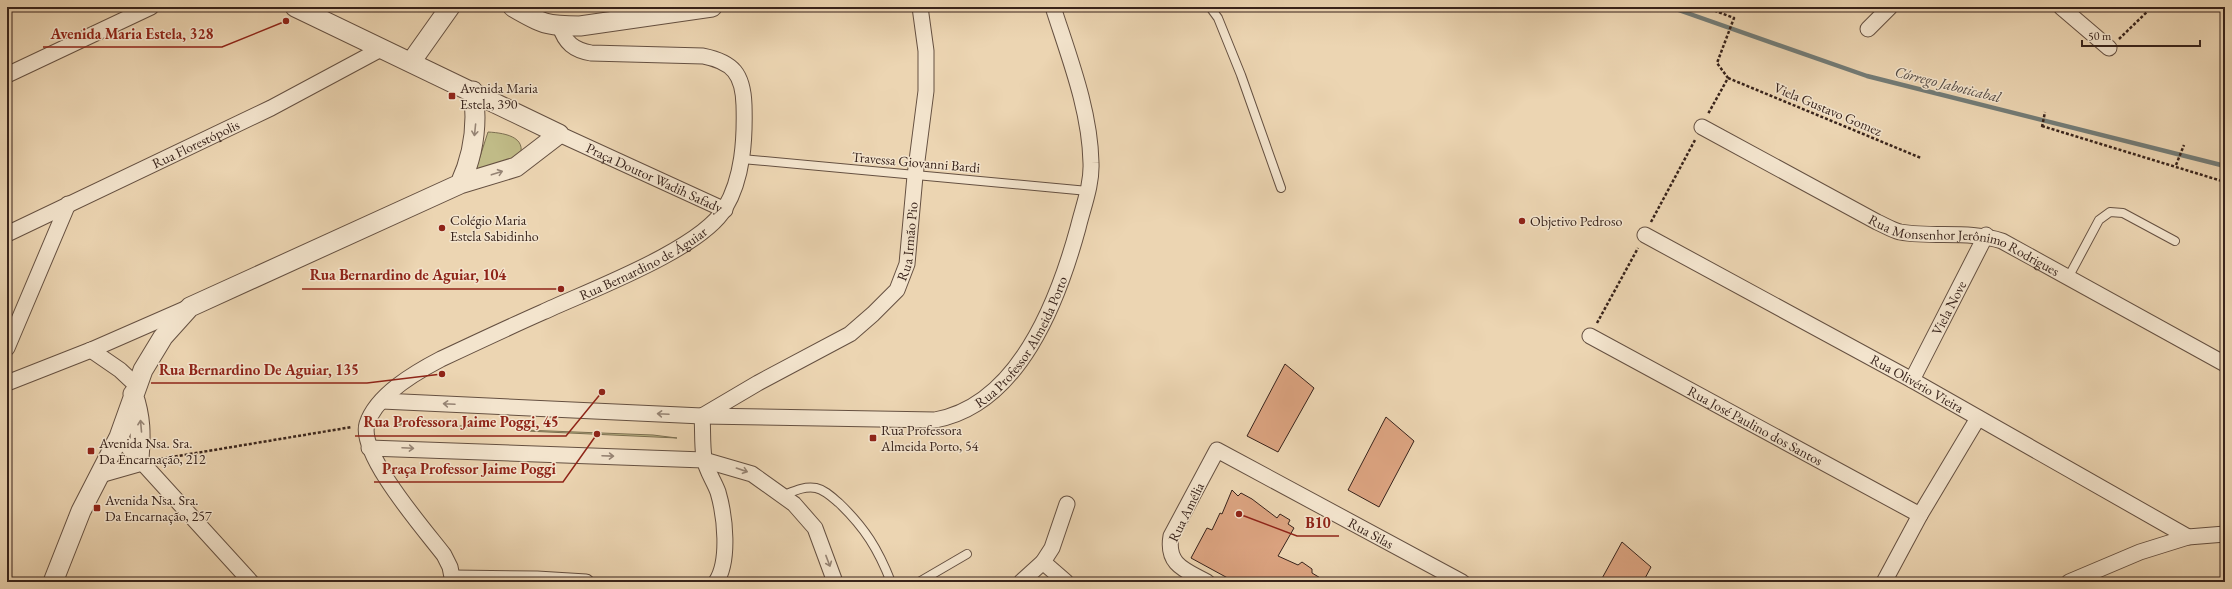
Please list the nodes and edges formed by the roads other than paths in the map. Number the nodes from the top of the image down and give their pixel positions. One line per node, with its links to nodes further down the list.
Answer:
1 (151, 7): 16 (street)
2 (295, 7): 14 (street, Praça Doutor Wadih Safady)
3 (450, 7): 15 (street)
4 (513, 7): 11 (street)
5 (712, 7): 11 (street)
6 (920, 7): 21 (street, Rua Irmão Pio)
7 (1054, 7): 24 (street, Rua Professor Almeida Porto)
8 (1210, 7): 23 (lane)
9 (1890, 7): 12 (street)
10 (2061, 7): 13 (street)
11 (560, 26): 20 (street, Praça Doutor Wadih Safady)
12 (1868, 29)
13 (2109, 48)
14 (381, 49): 15 (street, Praça Doutor Wadih Safady); 25 (street, Rua Florestópolis)
15 (412, 62): 17 (street, Praça Doutor Wadih Safady)
16 (7, 75)
17 (473, 91): 19 (street, Praça Doutor Wadih Safady); 22 (street, one-way to 22)
18 (1702, 127): 29 (street, Rua Monsenhor Jerônimo Rodrigues)
19 (559, 134): 22 (street, one-way to 19); 26 (street, Praça Doutor Wadih Safady)
20 (742, 158): 21 (lane, Travessa Giovanni Bardi); 26 (street, Praça Doutor Wadih Safady)
21 (915, 176): 24 (lane, Travessa Giovanni Bardi); 41 (street, Rua Irmão Pio)
22 (460, 184): 32 (street)
23 (1281, 188)
24 (1088, 191): 41 (street, Rua Professor Almeida Porto)
25 (68, 204): 27 (street, Rua Florestópolis); 34 (street)
26 (725, 210): 40 (street, Rua Bernardino de Águiar)
27 (7, 234)
28 (1645, 235): 37 (street, Rua Olivério Vieira)
29 (1986, 236): 31 (street, Rua Monsenhor Jerônimo Rodrigues); 37 (street, Viela Nove)
30 (2175, 241): 31 (lane)
31 (2068, 278): 36 (street, Rua Monsenhor Jerônimo Rodrigues)
32 (190, 307): 35 (street); 39 (street)
33 (1590, 336): 51 (street, Rua José Paulino dos Santos)
34 (7, 348)
35 (91, 350): 38 (street); 39 (street)
36 (2225, 364)
37 (1912, 380): 42 (street, Rua Olivério Vieira)
38 (7, 383)
39 (135, 390): 43 (street); 47 (street, one-way to 39)
40 (382, 401): 41 (street, Rua Professor Almeida Porto, one-way to 40); 44 (street, Rua Bernardino de Águiar)
41 (702, 416): 46 (street)
42 (1978, 418): 51 (street); 53 (street, Rua Olivério Vieira)
43 (119, 437): 47 (street); 48 (street)
44 (369, 448): 46 (street, one-way to 46); 56 (street)
45 (1217, 450): 66 (street, Rua Amélia); 67 (street, Rua Silas)
46 (704, 460): 49 (street, one-way to 49); 60 (street)
47 (140, 461): 48 (street); 58 (street)
48 (100, 475): 57 (street)
49 (784, 495): 61 (street, one-way to 61); 62 (lane)
50 (1068, 504): 55 (street)
51 (1920, 515): 68 (street)
52 (2225, 534): 53 (street)
53 (2188, 537): 69 (street)
54 (967, 554): 63 (lane)
55 (1043, 562): 64 (street); 65 (street)
56 (453, 580): 59 (street)
57 (53, 582)
58 (250, 582)
59 (586, 582)
60 (716, 582)
61 (834, 582)
62 (891, 582)
63 (919, 582)
64 (1021, 582)
65 (1066, 582)
66 (1207, 582)
67 (1462, 582)
68 (1884, 582)
69 (2069, 582)

